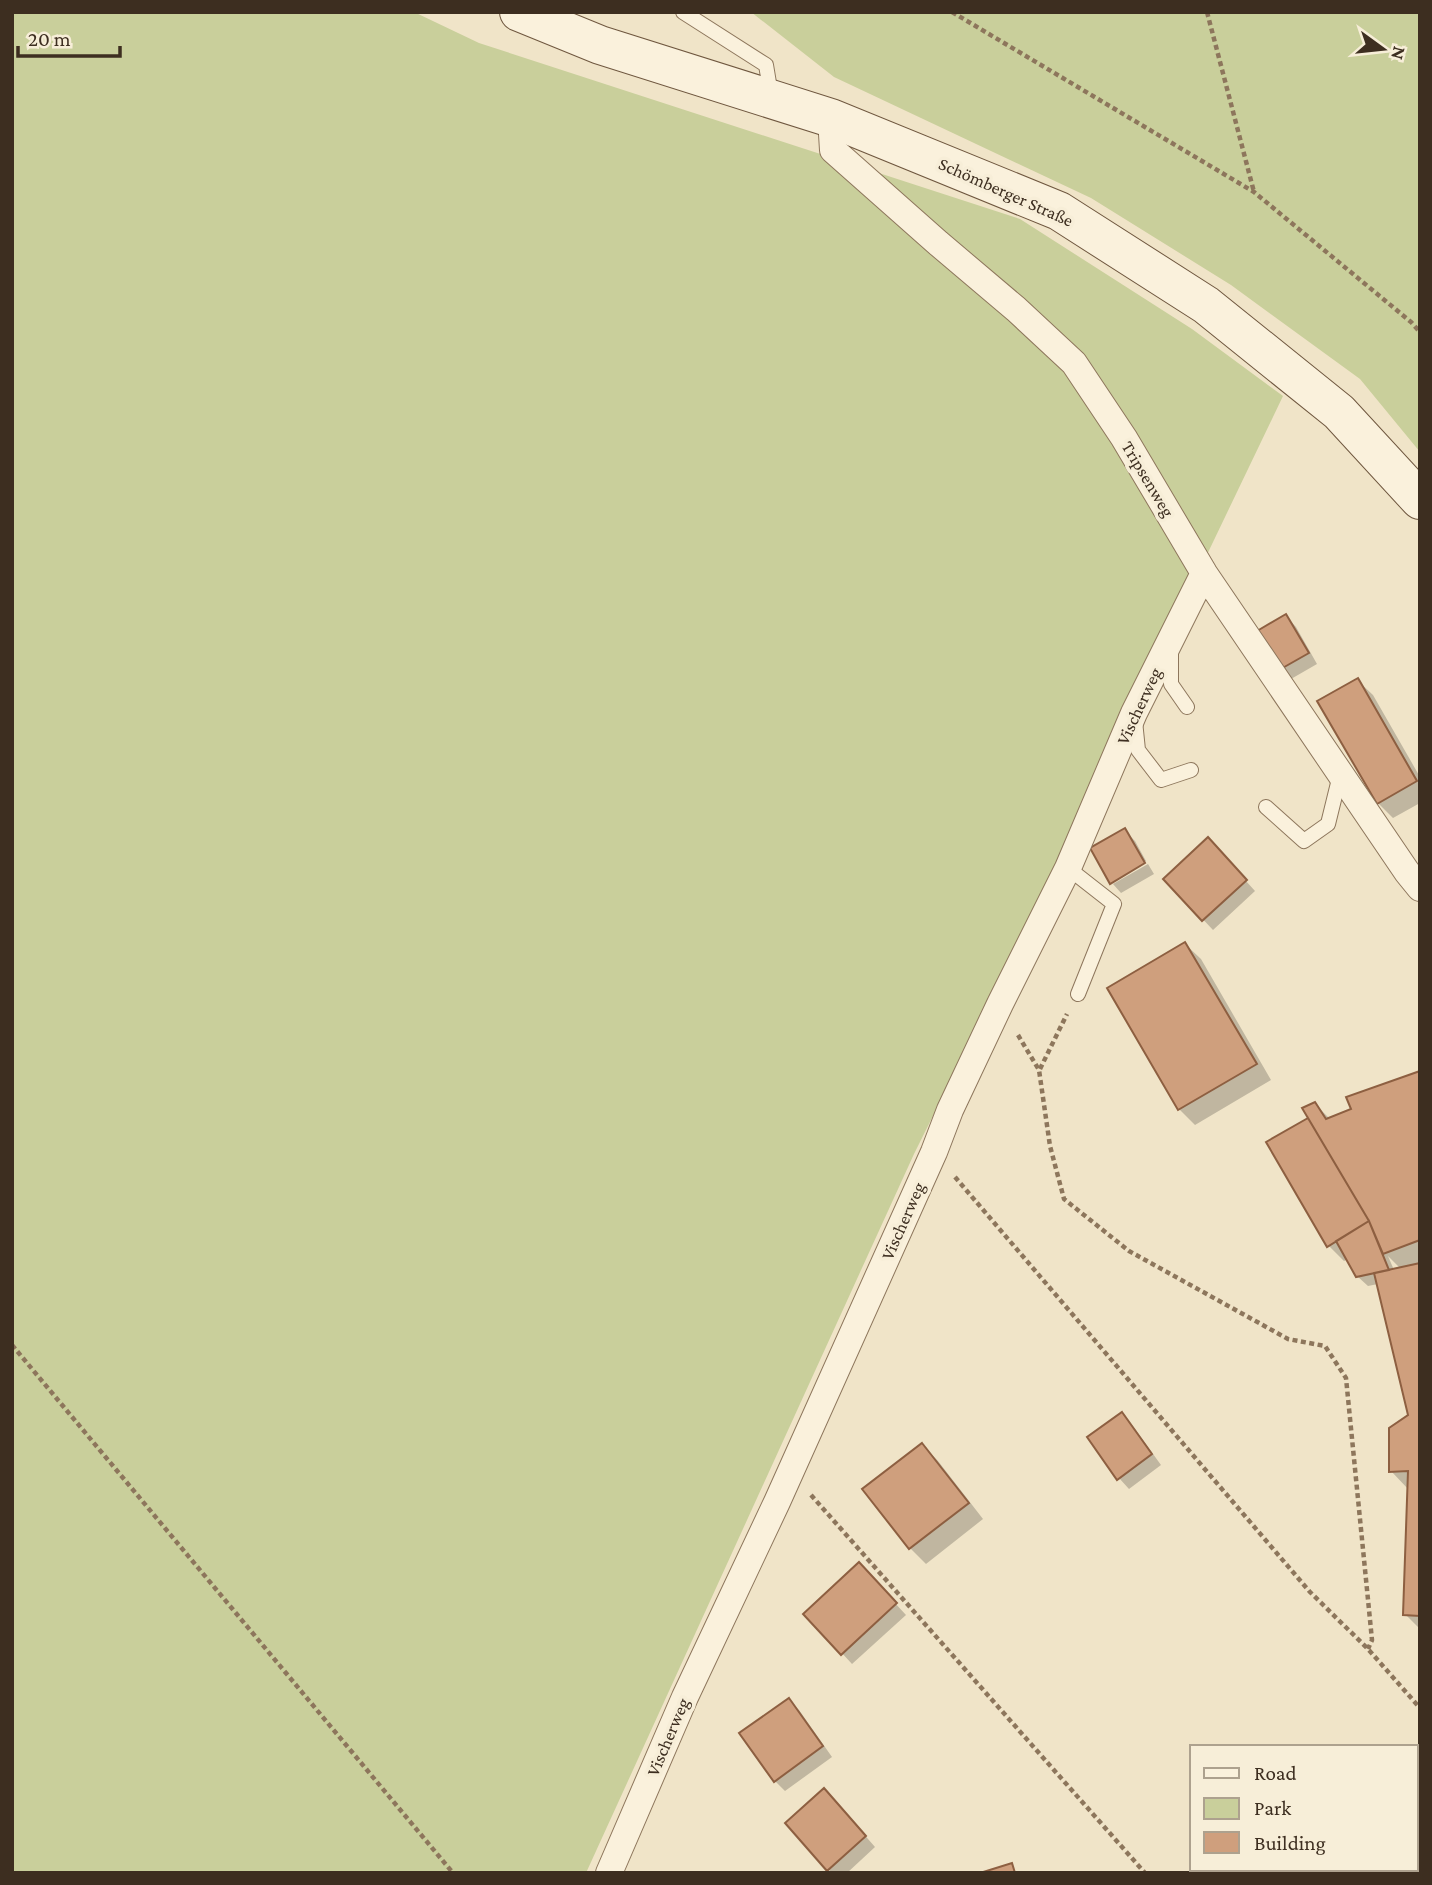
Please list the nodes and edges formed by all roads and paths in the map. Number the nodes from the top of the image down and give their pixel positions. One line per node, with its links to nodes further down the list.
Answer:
1 (519, 12): 5 (main road, Schömberger Straße)
2 (683, 12): 5 (lane)
3 (952, 12): 7 (path)
4 (1207, 12): 7 (path)
5 (772, 99): 6 (main road, Schömberger Straße)
6 (831, 118): 9 (main road, Schömberger Straße); 10 (street, Tripsenweg)
7 (1254, 192): 8 (path)
8 (1420, 332)
9 (1420, 500)
10 (1204, 573): 11 (street, Vischerweg); 15 (street, Tripsenweg)
11 (1171, 639): 12 (lane); 13 (street, Vischerweg)
12 (1187, 707)
13 (1134, 713): 14 (lane); 17 (street, Vischerweg)
14 (1191, 770)
15 (1340, 774): 16 (lane); 18 (street, Tripsenweg)
16 (1266, 807)
17 (1068, 868): 19 (lane); 20 (street, Vischerweg)
18 (1420, 888)
19 (1077, 994): 21 (path)
20 (1000, 1004): 21 (path); 22 (street, Vischerweg)
21 (1039, 1070): 25 (path)
22 (934, 1152): 24 (street, Vischerweg); 25 (path)
23 (12, 1345): 27 (path)
24 (790, 1471): 28 (street, Vischerweg); 29 (path)
25 (1368, 1649): 26 (path)
26 (1420, 1708)
27 (453, 1873)
28 (609, 1873)
29 (1145, 1873)

